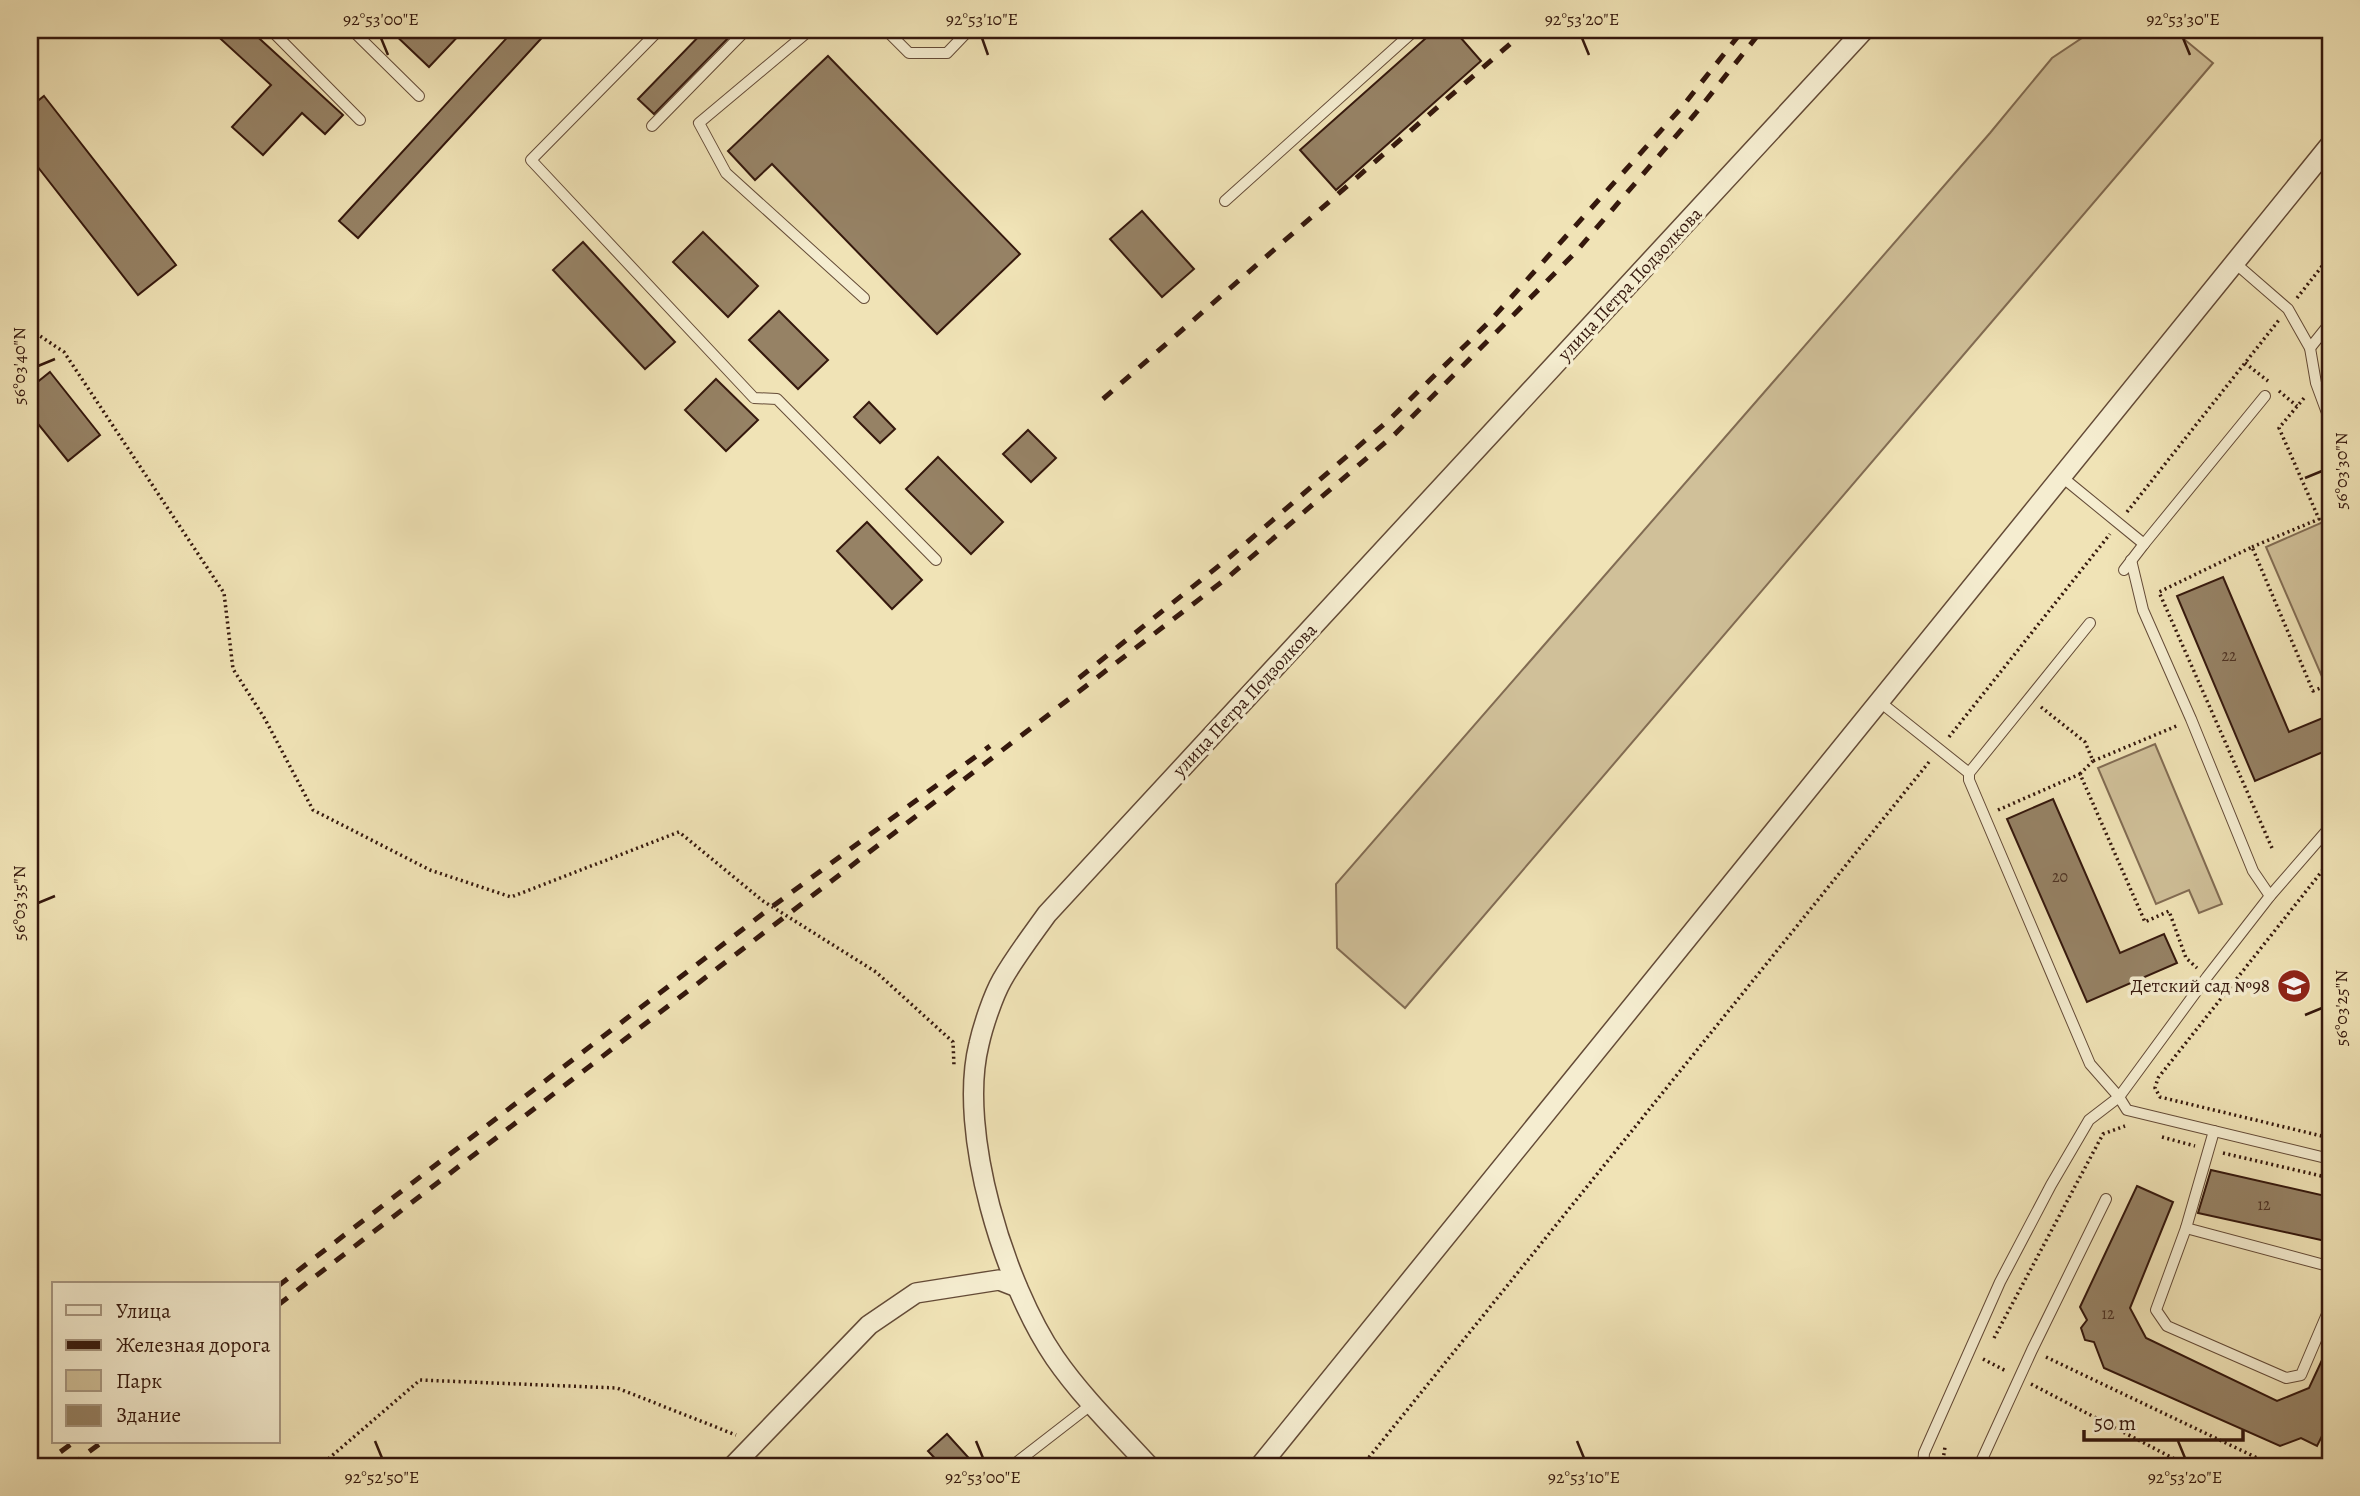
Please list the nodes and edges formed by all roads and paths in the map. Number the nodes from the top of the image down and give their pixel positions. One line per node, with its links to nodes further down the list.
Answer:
1 (271, 30): 11 (lane)
2 (352, 30): 10 (lane)
3 (659, 30): 29 (lane)
4 (746, 30): 12 (lane)
5 (810, 30): 17 (lane)
6 (886, 30): 7 (lane)
7 (969, 30)
8 (1415, 30): 14 (lane)
9 (1864, 30): 59 (street, улица Петра Подзолкова)
10 (419, 96)
11 (360, 120)
12 (652, 126)
13 (2330, 145): 16 (street)
14 (1224, 201)
15 (2330, 256): 18 (path)
16 (2235, 263): 18 (lane); 25 (street)
17 (864, 298)
18 (2288, 309): 21 (lane); 26 (path)
19 (2330, 323): 21 (lane)
20 (30, 334): 47 (path)
21 (2310, 348): 22 (lane)
22 (2316, 383): 24 (lane); 28 (path)
23 (2265, 396): 27 (lane)
24 (2330, 421)
25 (2062, 477): 26 (lane); 35 (street)
26 (2119, 522): 27 (lane); 37 (path)
27 (2144, 544): 30 (lane)
28 (2252, 547): 33 (path); 43 (path)
29 (936, 560)
30 (2131, 560): 31 (lane); 36 (lane)
31 (2124, 569)
32 (2090, 623): 34 (lane)
33 (2330, 684)
34 (2030, 698): 38 (path); 39 (lane)
35 (1880, 702): 37 (lane); 71 (street)
36 (2191, 719): 38 (path); 45 (lane)
37 (1940, 749): 39 (lane); 72 (path)
38 (2093, 761): 40 (path)
39 (1969, 773): 48 (lane)
40 (2080, 774): 41 (path); 46 (path)
41 (1989, 814)
42 (2330, 827): 45 (lane)
43 (2272, 848)
44 (2330, 861): 52 (path)
45 (2270, 896): 48 (lane)
46 (2186, 958)
47 (953, 1042)
48 (2119, 1097): 50 (lane); 73 (lane)
49 (2135, 1129): 62 (path)
50 (2214, 1131): 53 (lane); 54 (lane)
51 (2159, 1136): 53 (path)
52 (2330, 1138)
53 (2209, 1150): 55 (path); 57 (lane)
54 (2330, 1159)
55 (2330, 1178)
56 (2106, 1199): 61 (lane)
57 (2186, 1228): 58 (lane); 60 (lane)
58 (2330, 1269)
59 (1017, 1287): 63 (street, улица Петра Подзолкова); 65 (street)
60 (2330, 1307)
61 (2032, 1350): 62 (lane); 77 (path)
62 (2019, 1378): 75 (lane); 76 (path)
63 (1092, 1403): 69 (lane); 70 (street, улица Петра Подзолкова)
64 (1949, 1437): 74 (path)
65 (755, 1442): 67 (path); 68 (street)
66 (2330, 1461): 78 (path)
67 (320, 1466)
68 (733, 1466)
69 (1012, 1466)
70 (1149, 1466)
71 (1260, 1466)
72 (1362, 1466)
73 (1923, 1466)
74 (1942, 1466)
75 (1979, 1466)
76 (2188, 1466)
77 (2274, 1466)
78 (2320, 1466)

